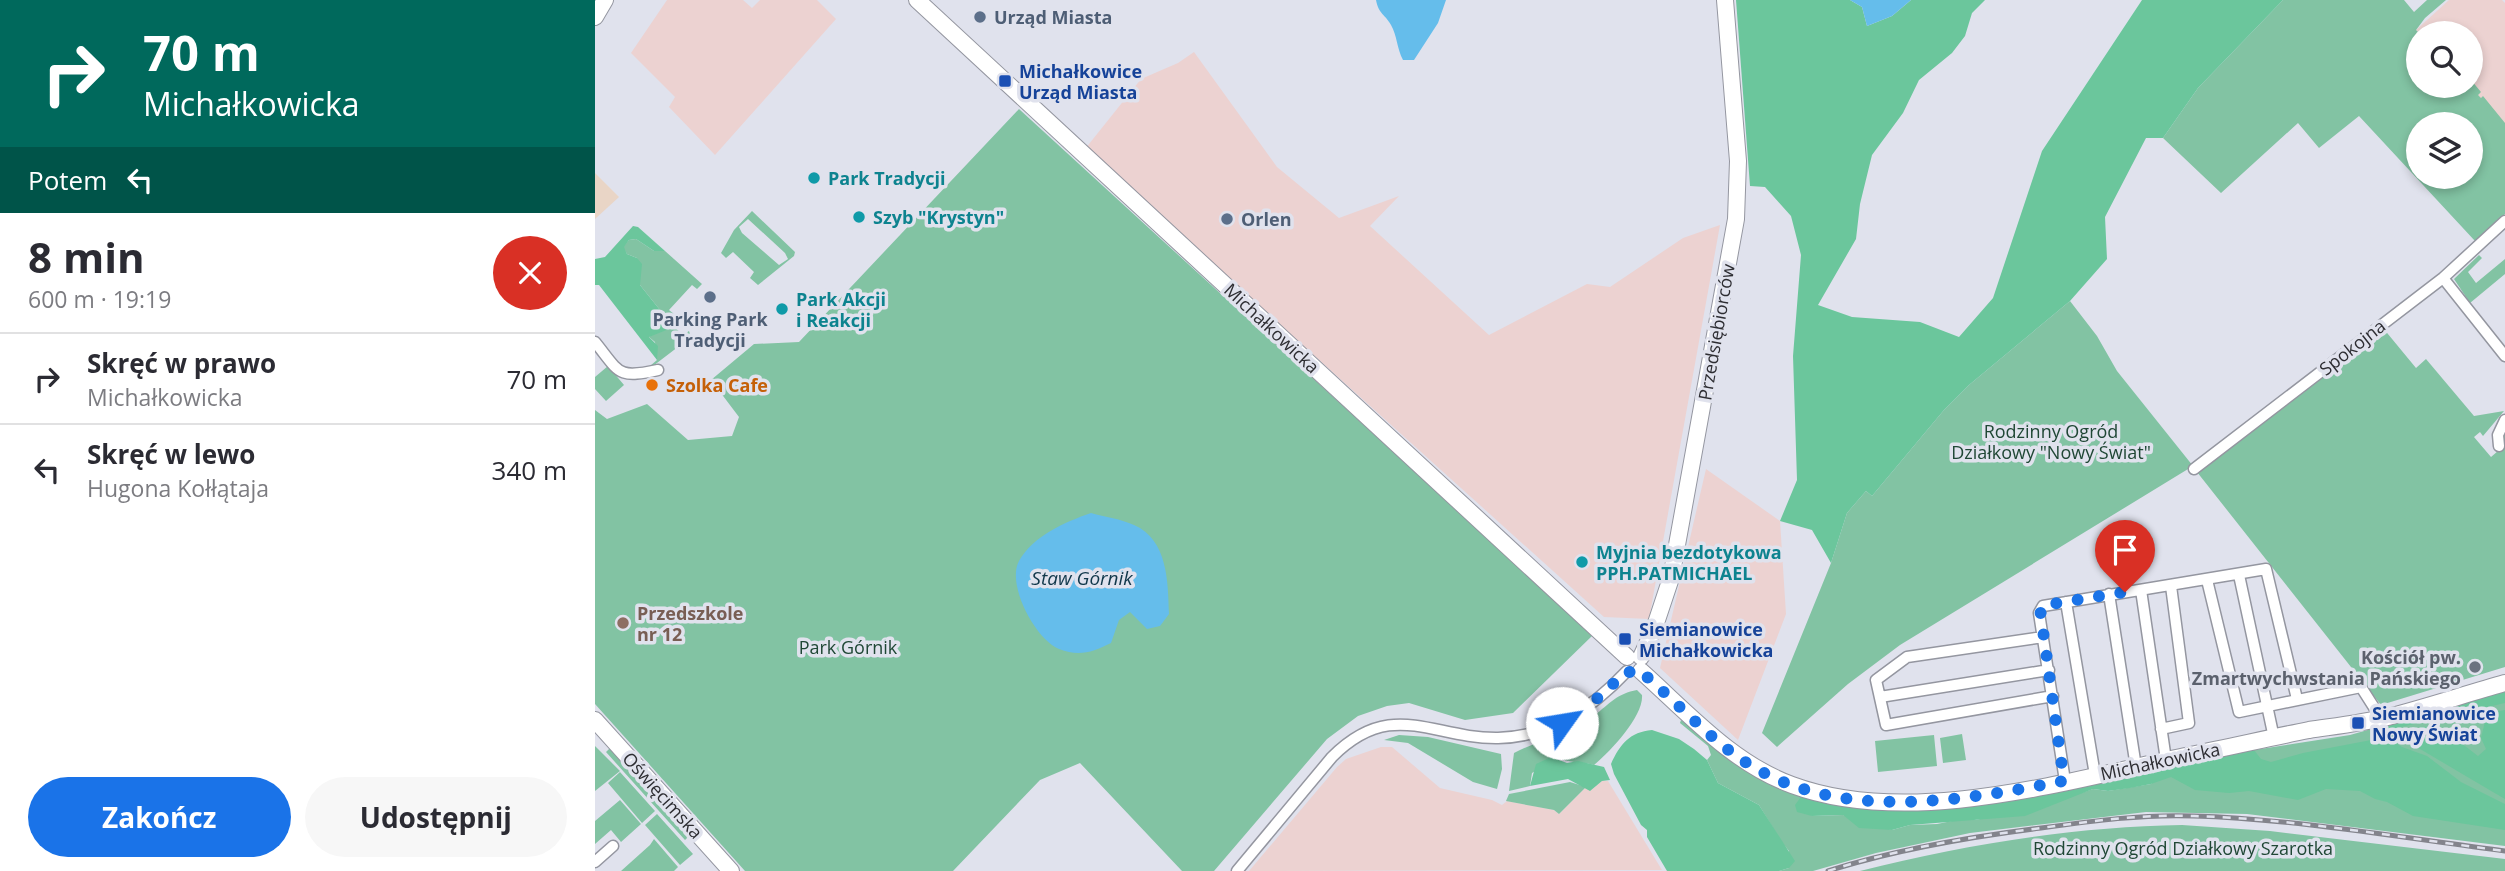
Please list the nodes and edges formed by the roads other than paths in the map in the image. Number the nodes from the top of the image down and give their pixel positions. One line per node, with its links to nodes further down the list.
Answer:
1 (605, 0): 4 (street)
2 (917, 0): 20 (street, Michałkowicka)
3 (1725, 0): 20 (street, Przedsiębiorców)
4 (595, 17)
5 (2505, 221): 6 (street, Spokojna)
6 (2443, 278): 8 (street); 12 (street, Spokojna)
7 (595, 342): 9 (street)
8 (2505, 356)
9 (658, 370)
10 (2505, 420): 11 (street)
11 (2499, 446)
12 (2194, 469)
13 (2239, 575): 14 (street); 25 (street); 26 (street)
14 (2207, 580): 15 (street); 26 (street)
15 (2171, 586): 16 (street); 29 (street)
16 (2141, 590): 17 (street); 29 (street)
17 (2109, 594): 18 (street); 32 (street)
18 (2066, 602): 19 (street); 33 (street)
19 (2043, 637): 21 (street); 24 (street)
20 (1634, 664): 34 (street, Michałkowicka); 38 (street)
21 (2049, 670): 23 (street); 24 (street)
22 (2505, 683): 27 (street, Michałkowicka)
23 (2053, 696): 24 (street); 34 (street)
24 (1880, 697)
25 (2297, 699): 26 (street); 27 (street)
26 (2267, 706): 30 (street)
27 (2378, 719): 30 (street, Michałkowicka)
28 (595, 720): 37 (street, Oświęcimska)
29 (2161, 729): 31 (street)
30 (2274, 738): 31 (street, Michałkowicka)
31 (2166, 760): 32 (street, Michałkowicka)
32 (2136, 767): 33 (street, Michałkowicka)
33 (2095, 775): 34 (street, Michałkowicka)
34 (2064, 781)
35 (613, 846): 36 (street)
36 (595, 862)
37 (731, 871)
38 (1237, 871)

